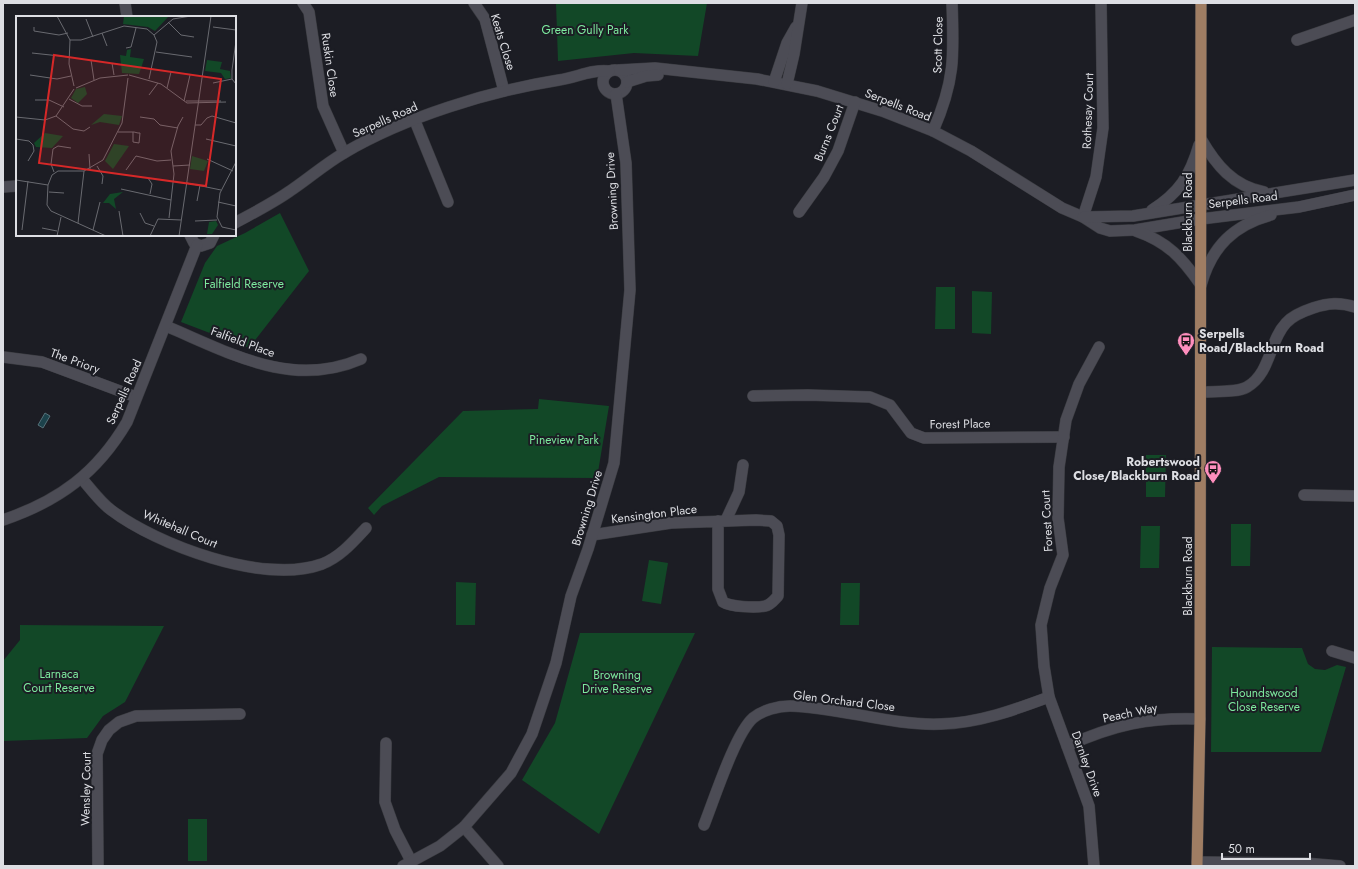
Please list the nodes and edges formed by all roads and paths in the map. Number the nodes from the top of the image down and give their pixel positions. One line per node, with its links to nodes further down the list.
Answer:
1 (125, 3): 8 (street)
2 (303, 3): 25 (street, Ruskin Close)
3 (474, 3): 19 (street, Keats Close)
4 (802, 3): 10 (street)
5 (952, 3): 23 (street, Scott Close)
6 (1101, 3): 36 (street, Rothesay Court)
7 (1201, 3): 24 (main road, Blackburn Road)
8 (127, 16)
9 (1355, 20): 11 (street)
10 (797, 25): 16 (street); 18 (street)
11 (1297, 40)
12 (614, 70): 13 (street, Serpells Road); 14 (street, Serpells Road); 15 (street); 17 (street)
13 (684, 72): 15 (street, Serpells Road); 16 (street, Serpells Road)
14 (563, 80): 17 (street, Serpells Road); 19 (street, Serpells Road)
15 (627, 82): 20 (street)
16 (774, 82): 18 (street, Serpells Road)
17 (602, 83): 20 (street)
18 (787, 84): 21 (street, Serpells Road)
19 (504, 91): 22 (street, Serpells Road)
20 (616, 94): 60 (street, Browning Drive)
21 (855, 102): 23 (street, Serpells Road); 34 (street, Burns Court)
22 (415, 121): 25 (street, Serpells Road); 31 (street)
23 (932, 131): 36 (street, Serpells Road)
24 (1201, 139): 29 (street, Serpells Road); 32 (main road, Blackburn Road); 35 (street, Blackburn Road)
25 (344, 153): 38 (street, Serpells Road)
26 (1355, 180): 29 (street, Serpells Road)
27 (16, 186): 28 (street)
28 (3, 187)
29 (1271, 193): 32 (street, Serpells Road)
30 (1355, 195): 33 (street, Serpells Road)
31 (448, 202)
32 (1201, 204): 35 (street, Serpells Road); 37 (main road, Blackburn Road)
33 (1299, 207): 37 (street, Serpells Road); 43 (street, Blackburn Road)
34 (799, 212)
35 (1149, 213): 36 (street, Serpells Road)
36 (1083, 217): 39 (street, Serpells Road)
37 (1201, 219): 39 (street, Serpells Road); 43 (main road, Blackburn Road)
38 (236, 222)
39 (1135, 230): 43 (street, Serpells Road)
40 (190, 236): 42 (street)
41 (214, 236): 42 (street)
42 (197, 245): 45 (street, Serpells Road)
43 (1201, 285): 49 (main road, Blackburn Road)
44 (1355, 307): 49 (street)
45 (166, 326): 48 (street, Falfield Place); 51 (street, Serpells Road)
46 (1099, 348): 52 (street, Forest Court)
47 (3, 357): 51 (street, The Priory)
48 (361, 359)
49 (1201, 392): 65 (main road, Blackburn Road)
50 (753, 396): 52 (street, Forest Place)
51 (136, 397): 54 (street, Serpells Road)
52 (1064, 437): 63 (street, Forest Court)
53 (743, 465): 58 (street)
54 (82, 479): 57 (street, Serpells Road); 59 (street, Whitehall Court)
55 (1304, 495): 56 (street)
56 (1355, 496)
57 (3, 520)
58 (722, 521): 58 (street, Kensington Place); 60 (street, Kensington Place)
59 (366, 528)
60 (592, 535): 69 (street, Browning Drive)
61 (1332, 651): 62 (street)
62 (1355, 658)
63 (1049, 697): 67 (street, Darnley Drive); 68 (street, Glen Orchard Close)
64 (240, 714): 73 (street, Wensley Court)
65 (1200, 719): 67 (street, Peach Way); 71 (main road, Blackburn Road)
66 (386, 743): 70 (street)
67 (1067, 746): 75 (street, Darnley Drive)
68 (704, 825)
69 (464, 827): 70 (street, Browning Drive); 74 (street)
70 (407, 864)
71 (1197, 864): 72 (street)
72 (1304, 864): 76 (street)
73 (98, 866)
74 (498, 866)
75 (1094, 866)
76 (1340, 866)

